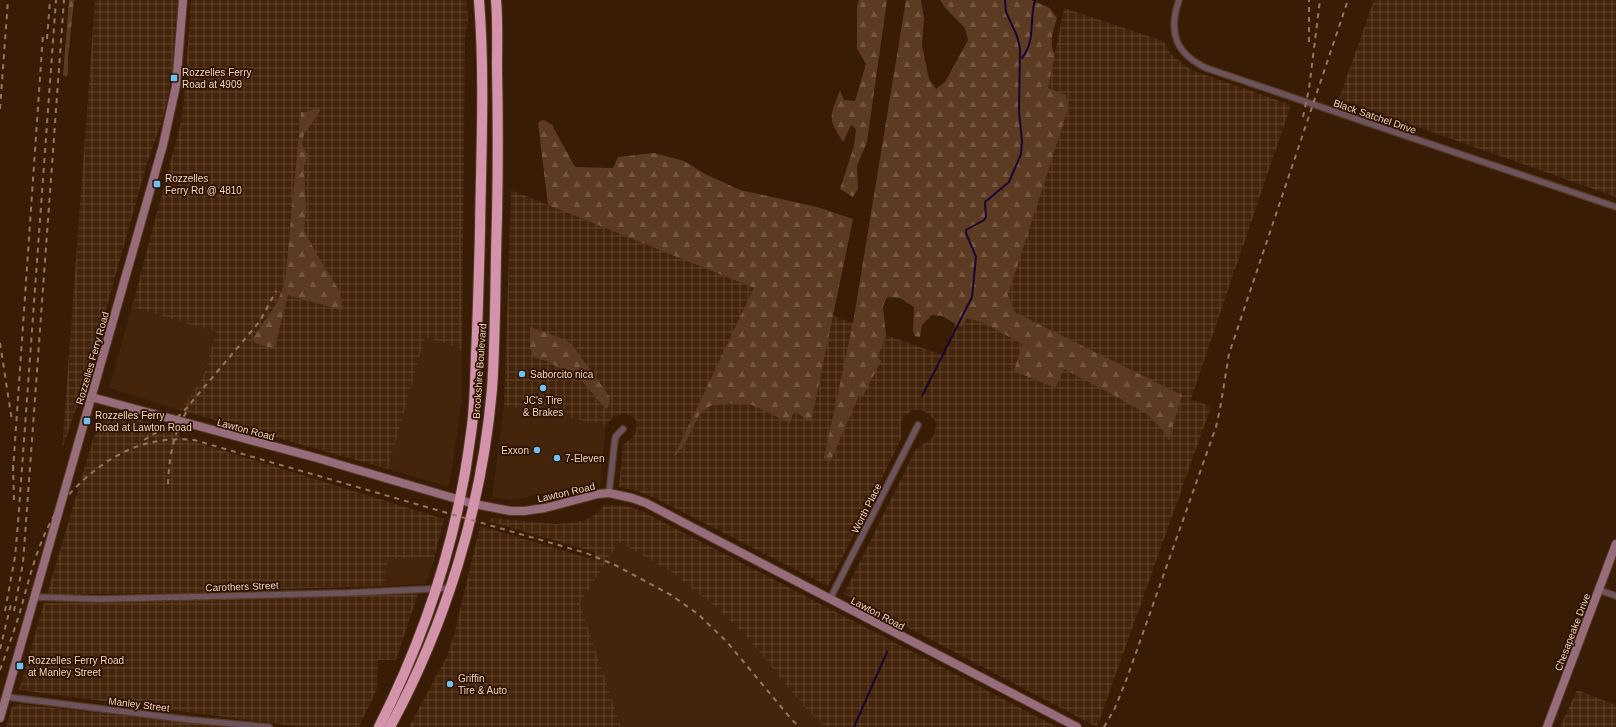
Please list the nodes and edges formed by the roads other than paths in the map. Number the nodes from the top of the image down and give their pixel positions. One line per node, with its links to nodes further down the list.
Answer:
1 (183, 0): 6 (street, Rozzelles Ferry Road)
2 (1179, 0): 5 (street, Black Satchel Drive)
3 (480, 1): 4 (highway); 10 (highway, Brookshire Boulevard)
4 (496, 1): 11 (highway, Brookshire Boulevard)
5 (1616, 207)
6 (92, 397): 10 (street, Lawton Road); 17 (street, Rozzelles Ferry Road)
7 (918, 426): 18 (street, Worth Place)
8 (623, 429): 9 (street)
9 (609, 493): 11 (street, Lawton Road); 18 (street, Lawton Road)
10 (460, 500): 11 (street, Lawton Road); 14 (highway, Brookshire Boulevard)
11 (474, 504): 13 (highway, Brookshire Boulevard)
12 (1616, 544): 15 (street, Chesapeake Drive)
13 (450, 588): 14 (street, Carothers Street); 23 (highway, Brookshire Boulevard)
14 (437, 589): 17 (street, Carothers Street); 22 (highway, Brookshire Boulevard)
15 (1599, 590): 16 (street); 25 (street, Chesapeake Drive)
16 (1616, 596)
17 (35, 597): 19 (street, Rozzelles Ferry Road)
18 (830, 599): 24 (street, Lawton Road)
19 (7, 696): 20 (street, Rozzelles Ferry Road); 21 (street, Manley Street)
20 (0, 718)
21 (269, 727)
22 (379, 727)
23 (390, 727)
24 (1077, 727)
25 (1547, 727)

